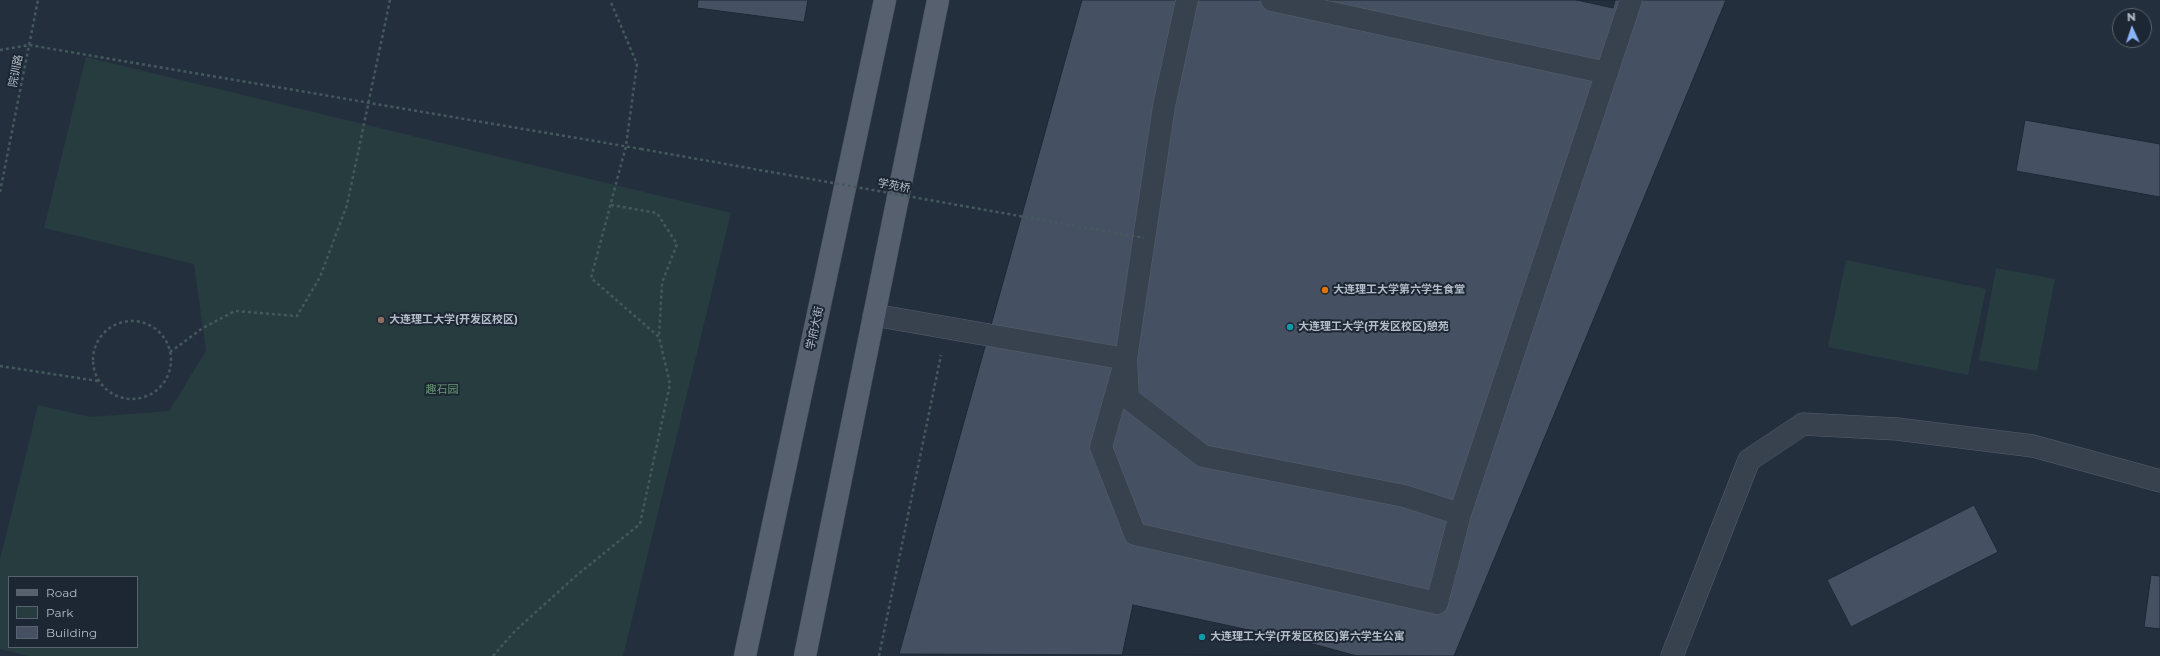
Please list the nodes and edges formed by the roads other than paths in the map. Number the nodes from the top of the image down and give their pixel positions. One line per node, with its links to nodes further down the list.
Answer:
1 (885, 0): 11 (main road, 学府大街)
2 (938, 0): 7 (main road)
3 (1187, 0): 8 (street)
4 (1272, 0): 6 (street)
5 (1631, 0): 6 (street)
6 (1607, 73): 10 (street)
7 (874, 315): 8 (street); 12 (main road)
8 (1126, 358): 10 (street); 10 (street)
9 (2160, 481): 13 (street)
10 (1460, 514)
11 (745, 656)
12 (805, 656)
13 (1672, 656)

